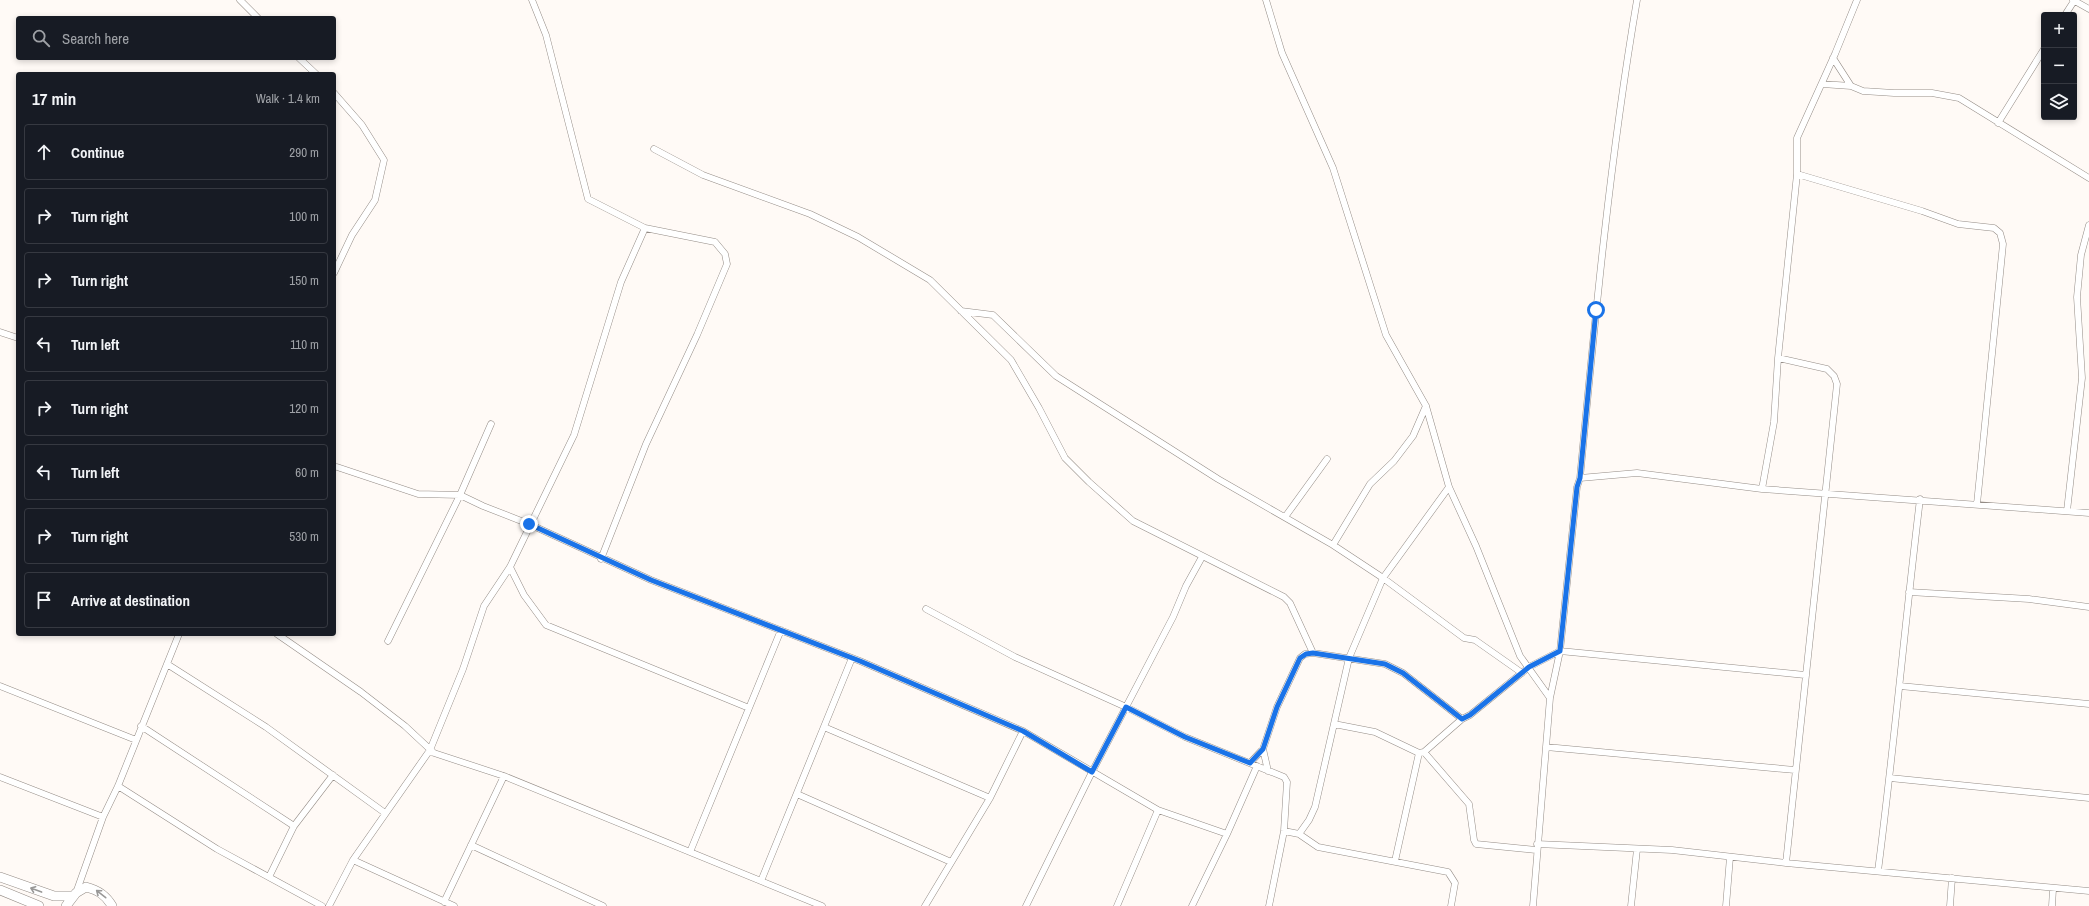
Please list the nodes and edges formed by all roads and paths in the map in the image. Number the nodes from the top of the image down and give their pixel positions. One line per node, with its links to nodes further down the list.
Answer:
1 (240, 0): 9 (street)
2 (532, 0): 22 (street)
3 (1266, 0): 28 (street)
4 (1638, 0): 32 (street)
5 (1857, 0): 11 (street)
6 (2073, 0): 7 (street); 8 (street)
7 (2089, 10)
8 (2067, 12)
9 (256, 16)
10 (2041, 54): 17 (street)
11 (1833, 58): 14 (street); 15 (street)
12 (301, 60): 13 (street)
13 (314, 72)
14 (1822, 84): 15 (street); 19 (street)
15 (1851, 86): 17 (street)
16 (336, 95): 23 (street)
17 (1998, 123): 20 (street)
18 (654, 149): 24 (street)
19 (1797, 174): 27 (street); 38 (street)
20 (2089, 178)
21 (2089, 226): 39 (street)
22 (646, 228): 42 (street); 45 (street)
23 (336, 269)
24 (962, 311): 41 (street); 44 (street)
25 (0, 332): 26 (street)
26 (16, 337)
27 (1778, 358): 34 (street); 35 (street)
28 (1426, 406): 33 (street); 43 (street)
29 (491, 424): 36 (street)
30 (1327, 460): 41 (street)
31 (337, 467): 36 (street)
32 (1580, 478): 34 (street); 55 (street)
33 (1449, 487): 47 (street); 60 (street)
34 (1762, 489): 35 (street)
35 (1827, 494): 37 (street); 62 (street)
36 (460, 495): 42 (street); 54 (street)
37 (1920, 499): 38 (street); 48 (street)
38 (1977, 504): 39 (street)
39 (2067, 511): 40 (street)
40 (2089, 513)
41 (1285, 517): 43 (street)
42 (529, 524): 45 (street); 46 (street)
43 (1333, 545): 47 (street)
44 (1202, 557): 56 (street); 67 (street)
45 (601, 559): 51 (street)
46 (510, 567): 68 (street); 77 (street)
47 (1383, 578): 58 (street); 61 (street)
48 (1909, 592): 49 (street); 64 (street)
49 (2089, 607)
50 (926, 609): 67 (street)
51 (781, 630): 57 (street); 68 (street)
52 (177, 636): 59 (street)
53 (280, 636): 77 (street)
54 (388, 642)
55 (1560, 651): 60 (street); 62 (street); 65 (street)
56 (1313, 653): 58 (street); 76 (street)
57 (852, 658): 72 (street); 73 (street)
58 (1349, 658): 69 (street); 70 (street)
59 (167, 664): 71 (street); 84 (street)
60 (1529, 667): 61 (street); 65 (street)
61 (1522, 673): 69 (street)
62 (1805, 675): 81 (street)
63 (0, 686): 74 (street)
64 (1900, 686): 66 (street); 87 (street)
65 (1550, 698): 75 (street)
66 (2089, 704)
67 (1126, 707): 79 (street); 83 (street)
68 (749, 708): 102 (street)
69 (1462, 719): 78 (street)
70 (1334, 724): 78 (street); 98 (street)
71 (141, 726): 74 (street); 95 (street)
72 (824, 727): 89 (street); 90 (street)
73 (1023, 731): 83 (street); 90 (street)
74 (136, 740): 88 (street)
75 (1546, 747): 81 (street); 100 (street)
76 (1263, 749): 79 (street); 82 (street)
77 (430, 750): 86 (street); 93 (street)
78 (1421, 752): 100 (street); 105 (street)
79 (1250, 763): 80 (street)
80 (1257, 766): 82 (street); 97 (street)
81 (1795, 770): 107 (street)
82 (1268, 771): 96 (street)
83 (1092, 772): 92 (street); 127 (street)
84 (333, 774): 93 (street); 95 (street)
85 (0, 776): 94 (street)
86 (504, 776): 99 (street); 102 (street)
87 (1890, 778): 91 (street); 108 (street)
88 (118, 786): 94 (street); 110 (street)
89 (796, 794): 106 (street); 112 (street)
90 (990, 798): 106 (street)
91 (2089, 798)
92 (1158, 810): 97 (street); 128 (street)
93 (385, 812): 104 (street)
94 (103, 817): 116 (street)
95 (294, 826): 110 (street)
96 (1284, 831): 98 (street); 130 (street)
97 (1227, 834): 129 (street)
98 (1299, 834): 105 (street)
99 (471, 845): 117 (street); 124 (street)
100 (1537, 847): 101 (street); 132 (street)
101 (1636, 849): 103 (street); 133 (street)
102 (690, 852): 112 (street)
103 (1730, 857): 107 (street); 134 (street)
104 (353, 860): 117 (street); 122 (street)
105 (1395, 861): 131 (street)
106 (951, 862): 126 (street)
107 (1786, 863): 108 (street)
108 (1878, 871): 111 (street)
109 (0, 877): 116 (main road, one-way to 109)
110 (269, 877): 121 (street)
111 (1952, 878): 113 (street); 135 (street)
112 (761, 881): 125 (street)
113 (2053, 889): 115 (street); 136 (street)
114 (0, 890): 118 (main road)
115 (2089, 891)
116 (75, 894): 119 (main road); 120 (main road, one-way to 116)
117 (444, 902): 123 (street)
118 (39, 906)
119 (66, 906)
120 (112, 906)
121 (322, 906)
122 (329, 906)
123 (454, 906)
124 (603, 906)
125 (822, 906)
126 (925, 906)
127 (1026, 906)
128 (1117, 906)
129 (1192, 906)
130 (1269, 906)
131 (1451, 906)
132 (1533, 906)
133 (1632, 906)
134 (1726, 906)
135 (1950, 906)
136 (2052, 906)

